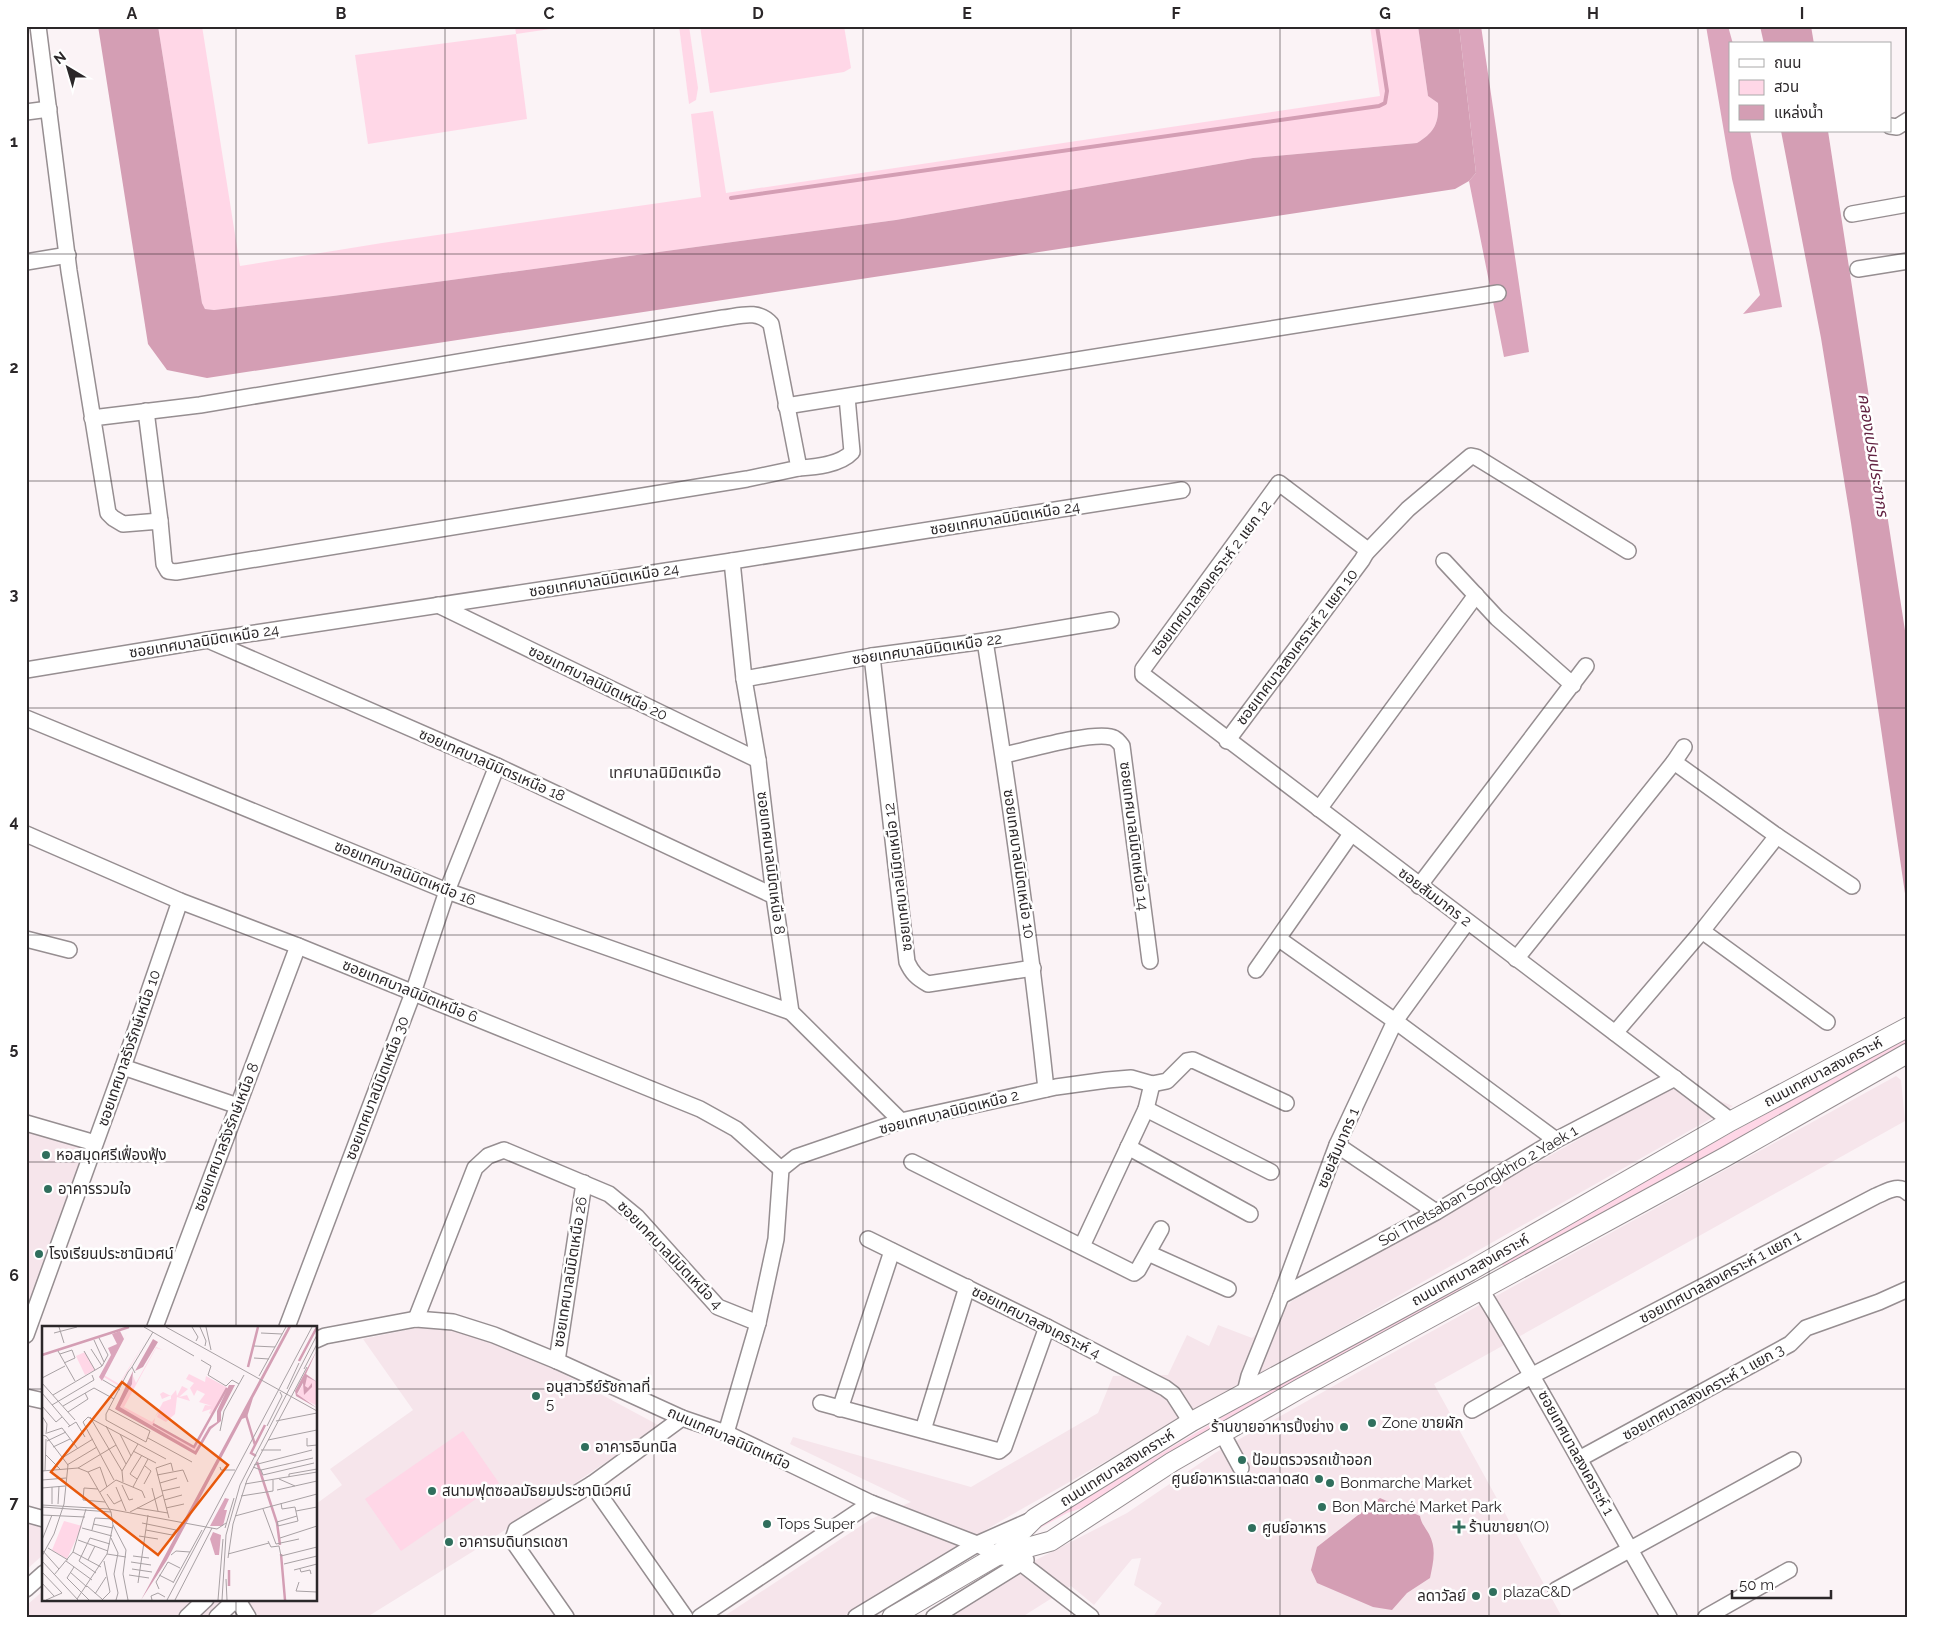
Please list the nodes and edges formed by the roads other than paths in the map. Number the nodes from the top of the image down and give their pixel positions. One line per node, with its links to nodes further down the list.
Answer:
1 (38, 26): 2 (street)
2 (49, 109): 3 (street); 8 (street)
3 (26, 112)
4 (1908, 120): 5 (street)
5 (1892, 126)
6 (1908, 204): 7 (street)
7 (1852, 214)
8 (68, 255): 10 (street); 16 (street)
9 (1908, 261): 11 (street)
10 (26, 262)
11 (1858, 269)
12 (1498, 292): 13 (street)
13 (847, 397): 14 (street); 17 (street)
14 (786, 406): 15 (street); 17 (street)
15 (146, 411): 16 (street); 19 (street)
16 (92, 418): 19 (street)
17 (798, 468): 19 (street)
18 (1182, 490): 22 (street, ซอยเทศบาลนิมิตเหนือ 24)
19 (160, 521)
20 (1628, 551): 21 (street, ซอยเทศบาลสงเคราะห์ 2 แยก 10)
21 (1366, 553): 32 (street, ซอยเทศบาลสงเคราะห์ 2 แยก 12); 36 (street, ซอยเทศบาลสงเคราะห์ 2 แยก 10)
22 (732, 561): 25 (street, ซอยเทศบาลนิมิตเหนือ 24); 33 (street, ซอยเทศบาลนิมิตเหนือ 8)
23 (1444, 561): 24 (street)
24 (1476, 595): 34 (street); 42 (street)
25 (438, 605): 27 (street, ซอยเทศบาลนิมิตเหนือ 24); 39 (street, ซอยเทศบาลนิมิตเหนือ 20)
26 (1111, 620): 28 (street, ซอยเทศบาลนิมิตเหนือ 22)
27 (208, 640): 31 (street, ซอยเทศบาลนิมิตเหนือ 24); 41 (street, ซอยเทศบาลนิมิตรเหนือ 18)
28 (985, 641): 29 (street, ซอยเทศบาลนิมิตเหนือ 22); 38 (street, ซอยเทศบาลนิมิตเหนือ 10)
29 (872, 656): 33 (street, ซอยเทศบาลนิมิตเหนือ 22); 59 (street, ซอยเทศบาลนิมิตเหนือ 12)
30 (1586, 666): 34 (street)
31 (26, 670)
32 (1142, 672): 36 (street, ซอยสัมมากร 2)
33 (744, 679): 39 (street, ซอยเทศบาลนิมิตเหนือ 8)
34 (1573, 685): 46 (street)
35 (26, 718): 48 (street, ซอยเทศบาลนิมิตเหนือ 16)
36 (1227, 741): 42 (street, ซอยสัมมากร 2)
37 (1684, 748): 40 (street)
38 (1004, 755): 58 (street, ซอยเทศบาลนิมิตเหนือ 14); 59 (street, ซอยเทศบาลนิมิตเหนือ 10)
39 (758, 760): 49 (street, ซอยเทศบาลนิมิตเหนือ 8)
40 (1674, 762): 45 (street); 57 (street)
41 (497, 766): 48 (street, ซอยเทศบาลนิมิตเหนือ 30); 49 (street, ซอยเทศบาลนิมิตรเหนือ 18)
42 (1319, 809): 44 (street, ซอยสัมมากร 2)
43 (26, 834): 50 (street, ซอยเทศบาลนิมิตเหนือ 6)
44 (1351, 834): 46 (street, ซอยสัมมากร 2); 54 (street)
45 (1777, 836): 47 (street); 52 (street)
46 (1420, 886): 51 (street, ซอยสัมมากร 2)
47 (1852, 886)
48 (447, 891): 61 (street, ซอยเทศบาลนิมิตเหนือ 30); 62 (street, ซอยเทศบาลนิมิตเหนือ 16)
49 (774, 896): 62 (street, ซอยเทศบาลนิมิตเหนือ 8)
50 (180, 901): 55 (street, ซอยเทศบาลนิมิตเหนือ 6); 68 (street, ซอยเทศบาลรังรักษ์เหนือ 10)
51 (1468, 922): 57 (street, ซอยสัมมากร 2); 63 (street, ซอยสัมมากร 1)
52 (1702, 931): 64 (street); 66 (street)
53 (26, 939): 56 (street)
54 (1279, 939): 60 (street); 63 (street)
55 (298, 946): 61 (street, ซอยเทศบาลนิมิตเหนือ 6); 73 (street, ซอยเทศบาลรังรักษ์เหนือ 8)
56 (69, 950)
57 (1516, 959): 66 (street, ซอยสัมมากร 2)
58 (1150, 960)
59 (1033, 968): 71 (street, ซอยเทศบาลนิมิตเหนือ 10)
60 (1256, 970)
61 (413, 993): 83 (street, ซอยเทศบาลนิมิตเหนือ 6); 103 (street, ซอยเทศบาลนิมิตเหนือ 30)
62 (791, 1012): 75 (street)
63 (1395, 1021): 78 (street); 80 (street, ซอยสัมมากร 1)
64 (1827, 1022)
65 (1908, 1026): 76 (street, ถนนเทศบาลสงเคราะห์)
66 (1614, 1033): 69 (street, ซอยสัมมากร 2)
67 (1908, 1053): 98 (street, ถนนเทศบาลสงเคราะห์)
68 (123, 1067): 73 (street); 79 (street, ซอยเทศบาลรังรักษ์เหนือ 10)
69 (1675, 1078): 76 (street, ซอยสัมมากร 2); 78 (street, Soi Thetsaban Songkhro 2 Yaek 1)
70 (1152, 1084): 71 (street, ซอยเทศบาลนิมิตเหนือ 2); 72 (street); 74 (street)
71 (1046, 1089): 75 (street, ซอยเทศบาลนิมิตเหนือ 2)
72 (1286, 1103)
73 (238, 1106): 102 (street, ซอยเทศบาลรังรักษ์เหนือ 8)
74 (1146, 1109): 81 (street); 84 (street)
75 (901, 1121): 83 (street, ซอยเทศบาลนิมิตเหนือ 2)
76 (1731, 1121): 94 (street, ถนนเทศบาลสงเคราะห์)
77 (26, 1123): 79 (street)
78 (1556, 1140): 87 (street, Soi Thetsaban Songkhro 2 Yaek 1)
79 (96, 1143): 105 (street, ซอยเทศบาลรังรักษ์เหนือ 10)
80 (1337, 1145): 87 (street); 99 (street, ซอยสัมมากร 1)
81 (1128, 1147): 88 (street); 91 (street)
82 (912, 1162): 91 (street)
83 (781, 1169): 101 (street)
84 (1271, 1172)
85 (584, 1183): 100 (street, ซอยเทศบาลนิมิตเหนือ 4); 101 (street, ซอยเทศบาลนิมิตเหนือ 4); 107 (street, ซอยเทศบาลนิมิตเหนือ 26)
86 (1908, 1193): 108 (street, ซอยเทศบาลสงเคราะห์ 1 แยก 1)
87 (1436, 1212): 99 (street, Soi Thetsaban Songkhro 2 Yaek 1)
88 (1250, 1214)
89 (1161, 1229): 93 (street)
90 (868, 1239): 92 (street, ซอยเทศบาลสงเคราะห์ 4)
91 (1082, 1246): 93 (street)
92 (892, 1251): 95 (street, ซอยเทศบาลสงเคราะห์ 4); 113 (street)
93 (1148, 1253): 96 (street)
94 (1470, 1270): 98 (street); 109 (street, ถนนเทศบาลสงเคราะห์)
95 (967, 1288): 104 (street, ซอยเทศบาลสงเคราะห์ 4); 117 (street)
96 (1228, 1289)
97 (1908, 1289): 120 (street, ซอยเทศบาลสงเคราะห์ 1 แยก 3)
98 (1481, 1290): 108 (street, ซอยเทศบาลสงเคราะห์ 1); 119 (street, ถนนเทศบาลสงเคราะห์)
99 (1281, 1296): 109 (street, ซอยสัมมากร 1)
100 (416, 1319): 106 (street, ถนนเทศบาลนิมิตเหนือ); 107 (street, ถนนเทศบาลนิมิตเหนือ)
101 (758, 1323): 118 (street)
102 (155, 1326)
103 (287, 1326)
104 (1047, 1327): 116 (street, ซอยเทศบาลสงเคราะห์ 4); 117 (street)
105 (26, 1335)
106 (318, 1339)
107 (557, 1361): 115 (street, ถนนเทศบาลนิมิตเหนือ)
108 (1533, 1375): 114 (street, ซอยเทศบาลสงเคราะห์ 1 แยก 1); 120 (street, ซอยเทศบาลสงเคราะห์ 1)
109 (1246, 1392): 116 (street, ถนนเทศบาลสงเคราะห์)
110 (26, 1397): 111 (street)
111 (42, 1401)
112 (821, 1403): 113 (street)
113 (840, 1408): 117 (street)
114 (1472, 1410)
115 (682, 1418): 118 (street, ถนนเทศบาลนิมิตเหนือ); 123 (street)
116 (1191, 1422): 127 (street, ถนนเทศบาลสงเคราะห์)
117 (923, 1430)
118 (726, 1433): 124 (street, ถนนเทศบาลนิมิตเหนือ)
119 (1222, 1433): 122 (street); 128 (street, ถนนเทศบาลสงเคราะห์)
120 (1579, 1459): 130 (street, ซอยเทศบาลสงเคราะห์ 1)
121 (1793, 1460): 130 (street)
122 (1242, 1468)
123 (592, 1484): 143 (street); 144 (street)
124 (871, 1504): 129 (street, ถนนเทศบาลนิมิตเหนือ); 145 (street)
125 (26, 1514): 126 (street)
126 (42, 1518)
127 (1035, 1518): 129 (street, ถนนเทศบาลสงเคราะห์); 131 (street, ถนนเทศบาลสงเคราะห์)
128 (1051, 1541): 131 (street, ถนนเทศบาลสงเคราะห์); 132 (street, ถนนเทศบาลสงเคราะห์)
129 (976, 1544): 131 (street, ถนนเทศบาลนิมิตเหนือ); 146 (street, ถนนเทศบาลสงเคราะห์)
130 (1629, 1549): 136 (street); 150 (street, ซอยเทศบาลสงเคราะห์ 1)
131 (998, 1555): 132 (street, ถนนเทศบาลนิมิตเหนือ); 147 (street, ถนนเทศบาลสงเคราะห์)
132 (1022, 1564): 148 (street, ถนนเทศบาลสงเคราะห์); 149 (street, ถนนเทศบาลนิมิตเหนือ)
133 (1789, 1570): 151 (street)
134 (42, 1575): 135 (street)
135 (26, 1589)
136 (1556, 1590)
137 (205, 1600): 140 (street)
138 (235, 1600): 141 (street)
139 (237, 1600): 142 (street)
140 (187, 1617)
141 (217, 1617)
142 (248, 1617)
143 (566, 1617)
144 (685, 1617)
145 (700, 1617)
146 (856, 1617)
147 (892, 1617)
148 (934, 1617)
149 (1091, 1617)
150 (1668, 1617)
151 (1706, 1617)

